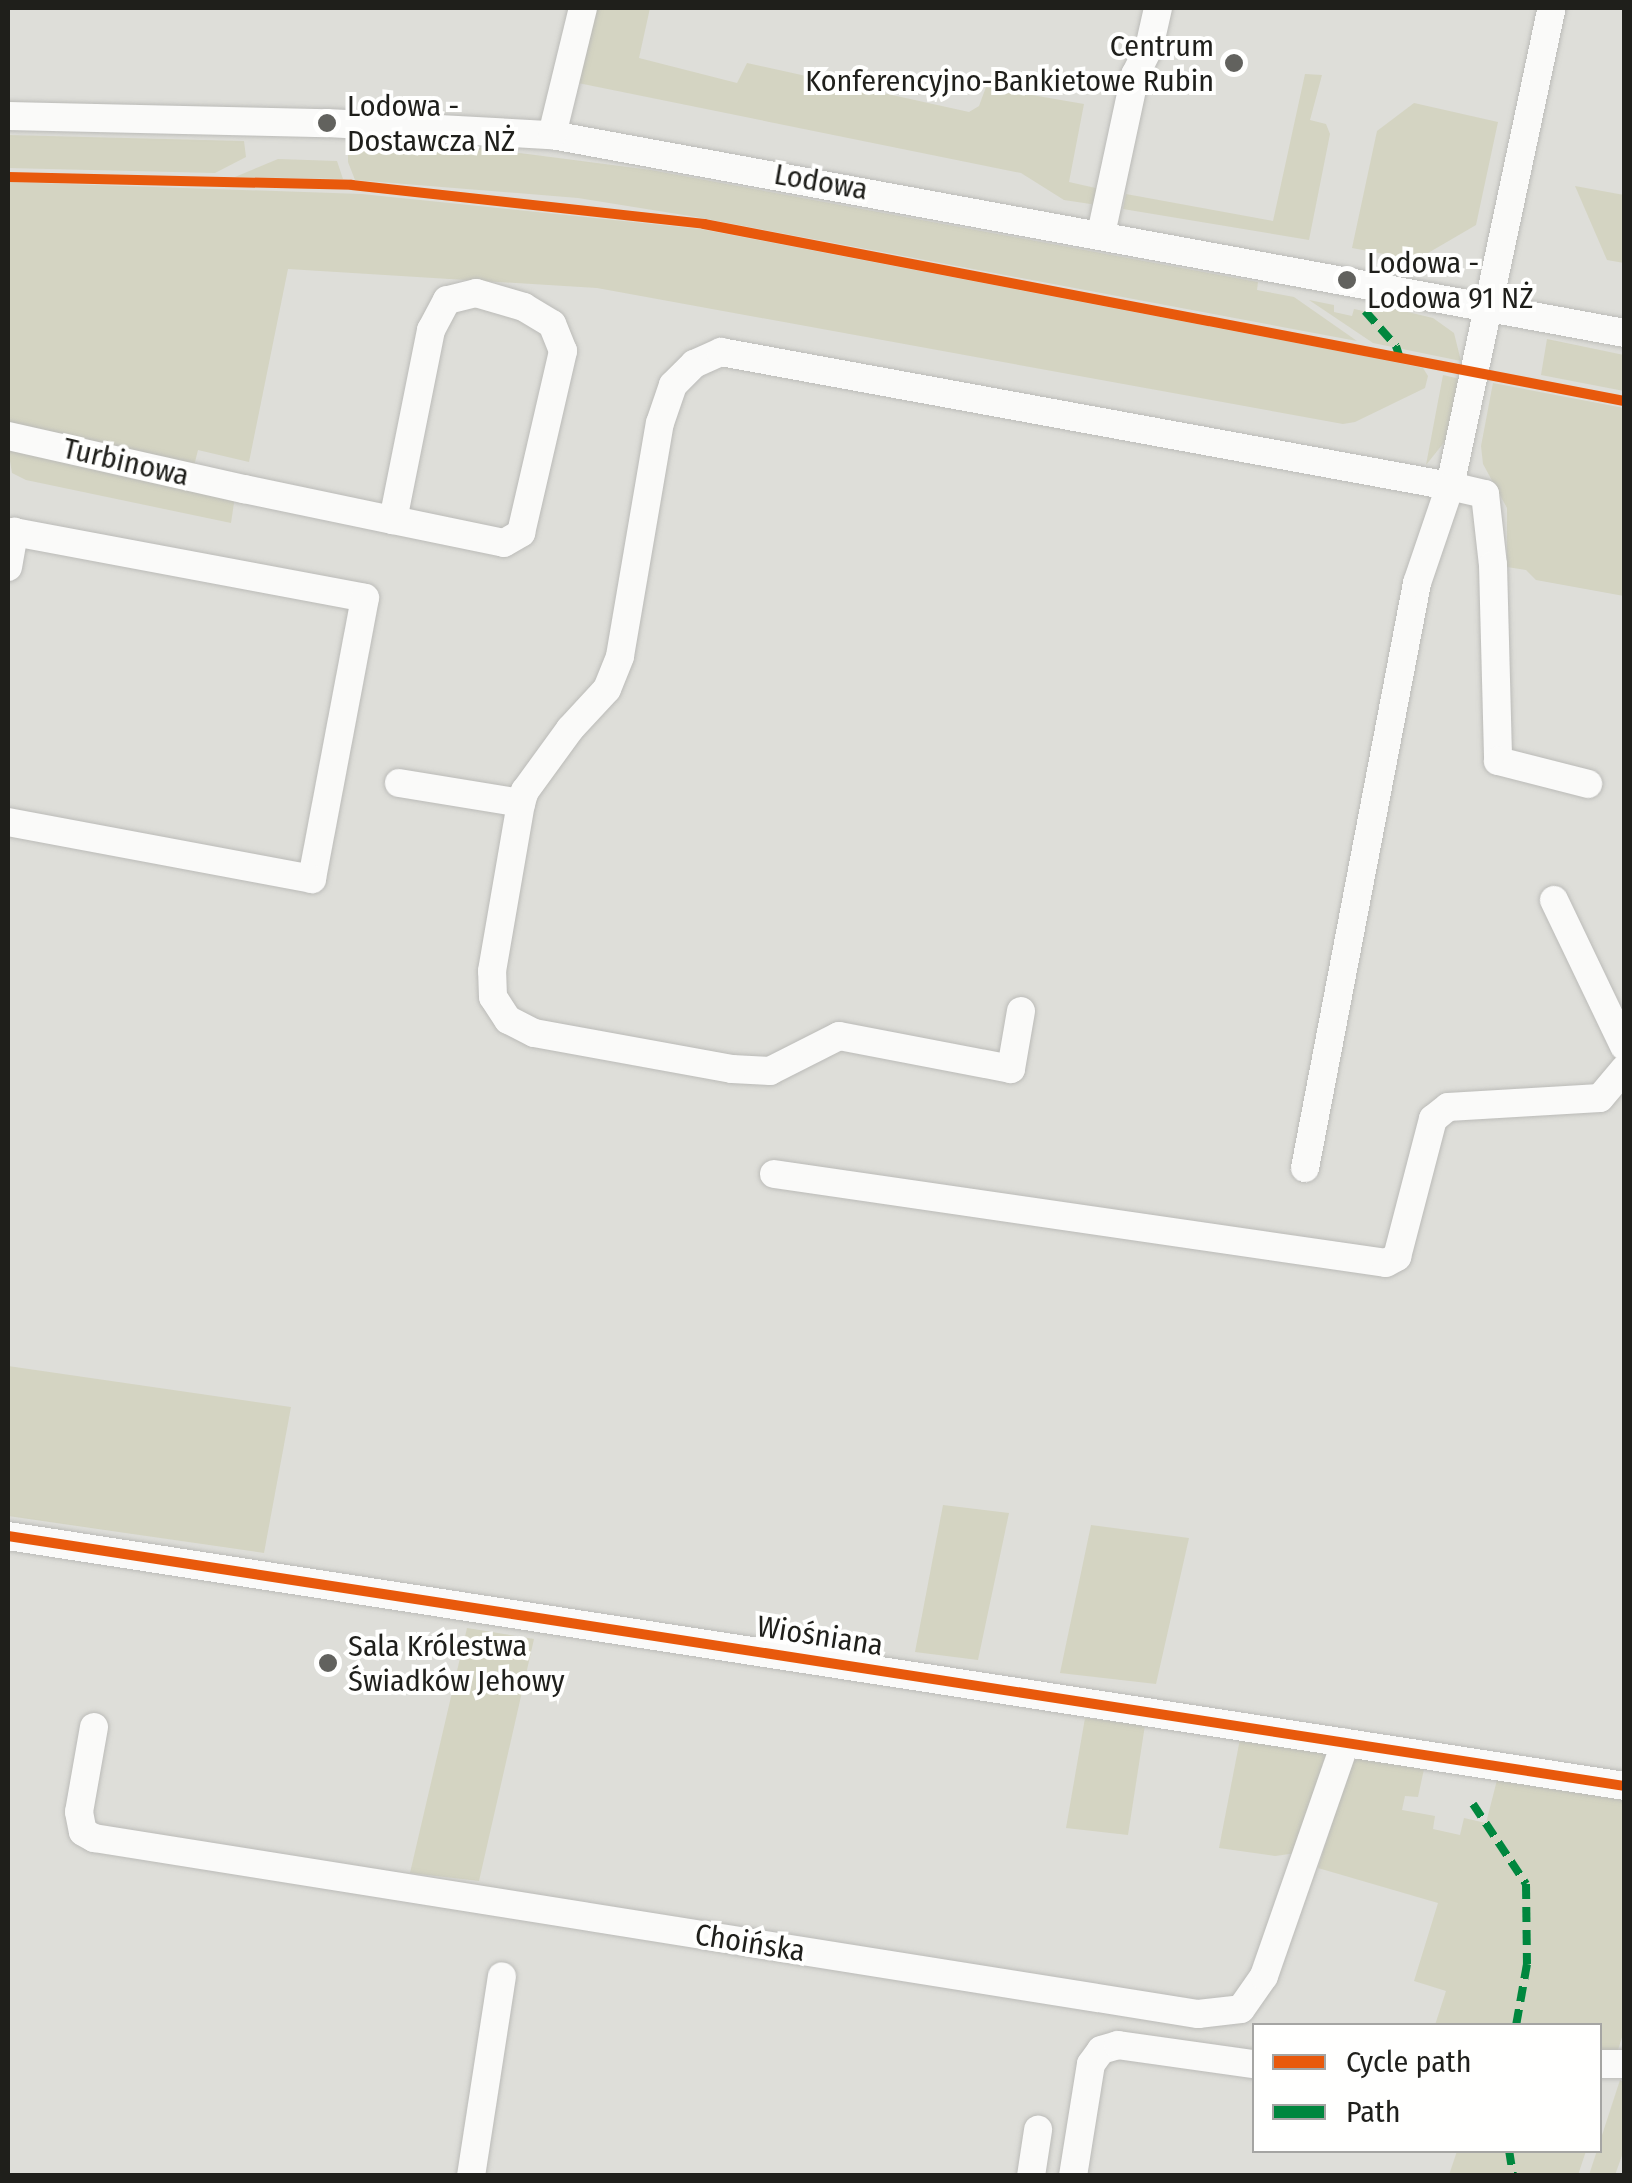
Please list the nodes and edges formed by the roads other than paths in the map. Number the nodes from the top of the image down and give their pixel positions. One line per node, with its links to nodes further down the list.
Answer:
1 (583, 8): 5 (street)
2 (1158, 8): 6 (street)
3 (1552, 8): 7 (street)
4 (8, 116): 5 (street, Lodowa)
5 (552, 136): 6 (street, Lodowa)
6 (1101, 234): 7 (street, Lodowa)
7 (1488, 306): 8 (street, Lodowa); 10 (street)
8 (1624, 333)
9 (8, 436): 11 (street, Turbinowa)
10 (1450, 486): 15 (street); 16 (street); 22 (street)
11 (393, 520): 11 (street, Turbinowa)
12 (11, 523): 13 (street); 17 (street)
13 (8, 566)
14 (399, 782): 16 (street)
15 (1588, 784)
16 (520, 803): 19 (street)
17 (8, 822)
18 (1554, 900): 20 (street)
19 (1021, 1011)
20 (1624, 1046)
21 (1624, 1069): 23 (street)
22 (1304, 1168)
23 (774, 1174)
24 (8, 1536): 26 (street, Wiośniana)
25 (94, 1727): 26 (street, Choińska)
26 (1345, 1743): 27 (street, Wiośniana)
27 (1624, 1786)
28 (502, 1976): 31 (street)
29 (1252, 2064): 33 (street)
30 (1038, 2130): 32 (street)
31 (471, 2176)
32 (1031, 2176)
33 (1073, 2176)

